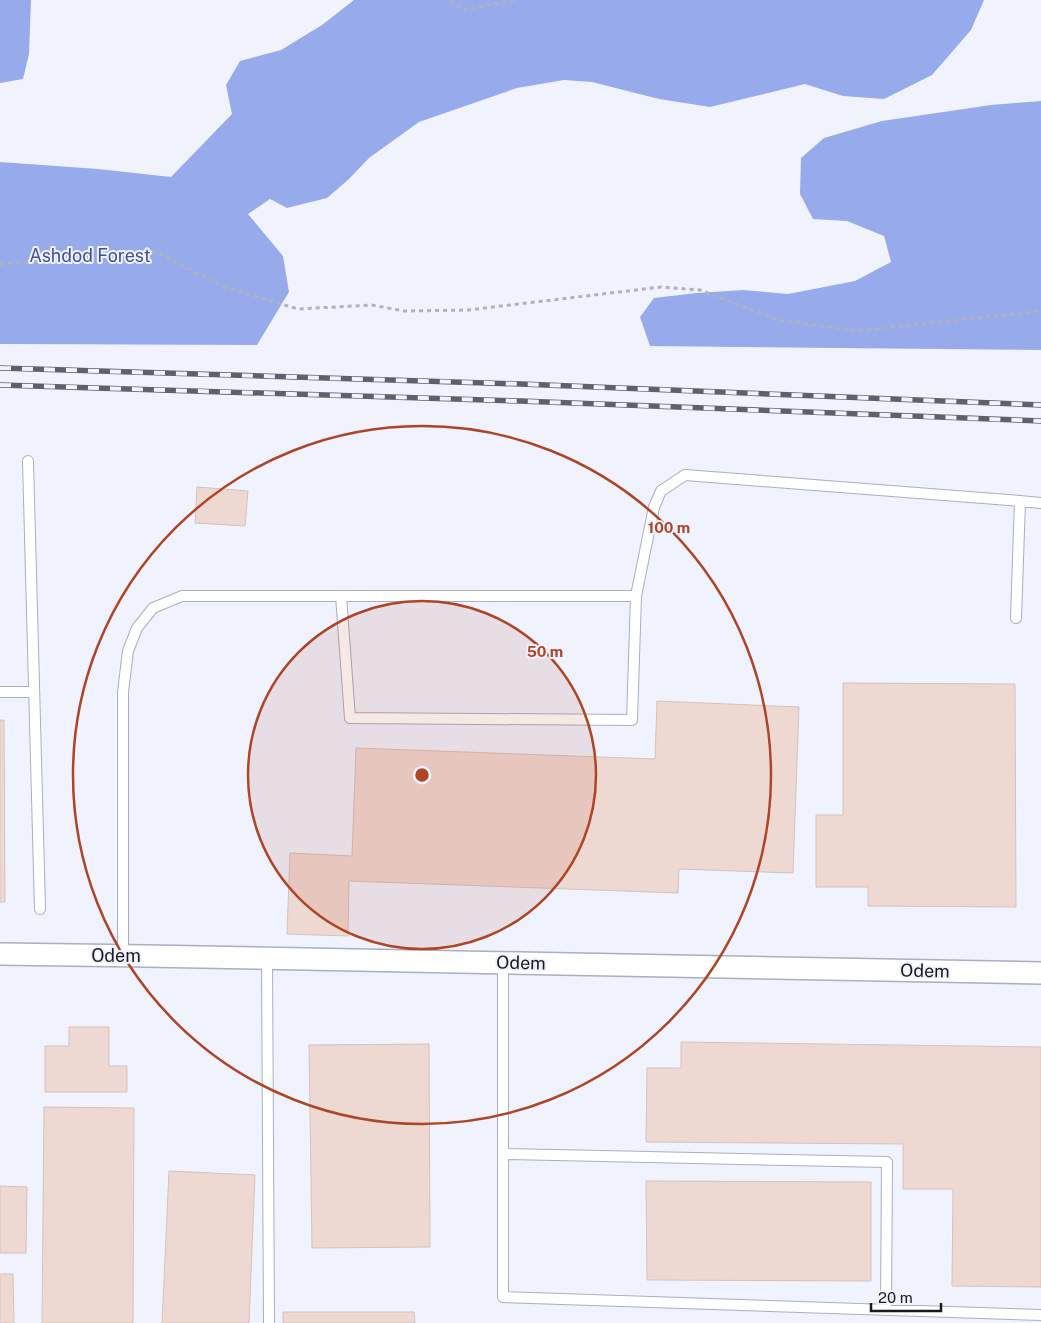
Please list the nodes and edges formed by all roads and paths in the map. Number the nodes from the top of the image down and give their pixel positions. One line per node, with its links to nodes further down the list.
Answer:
1 (451, 0): 2 (path)
2 (515, 0)
3 (0, 264): 4 (path)
4 (1041, 311)
5 (28, 461): 12 (lane)
6 (1020, 501): 7 (lane); 9 (lane); 10 (lane)
7 (1041, 503)
8 (341, 596): 9 (lane); 9 (lane); 15 (lane)
9 (636, 596)
10 (1016, 618)
11 (0, 692): 12 (lane)
12 (34, 692): 13 (lane)
13 (40, 909)
14 (0, 954): 15 (street, Odem)
15 (123, 956): 16 (street, Odem)
16 (267, 958): 17 (street, Odem); 22 (lane)
17 (503, 963): 18 (street, Odem); 19 (lane)
18 (1041, 973)
19 (503, 1154): 20 (lane); 20 (lane)
20 (886, 1310): 21 (lane)
21 (1041, 1315)
22 (269, 1323)

